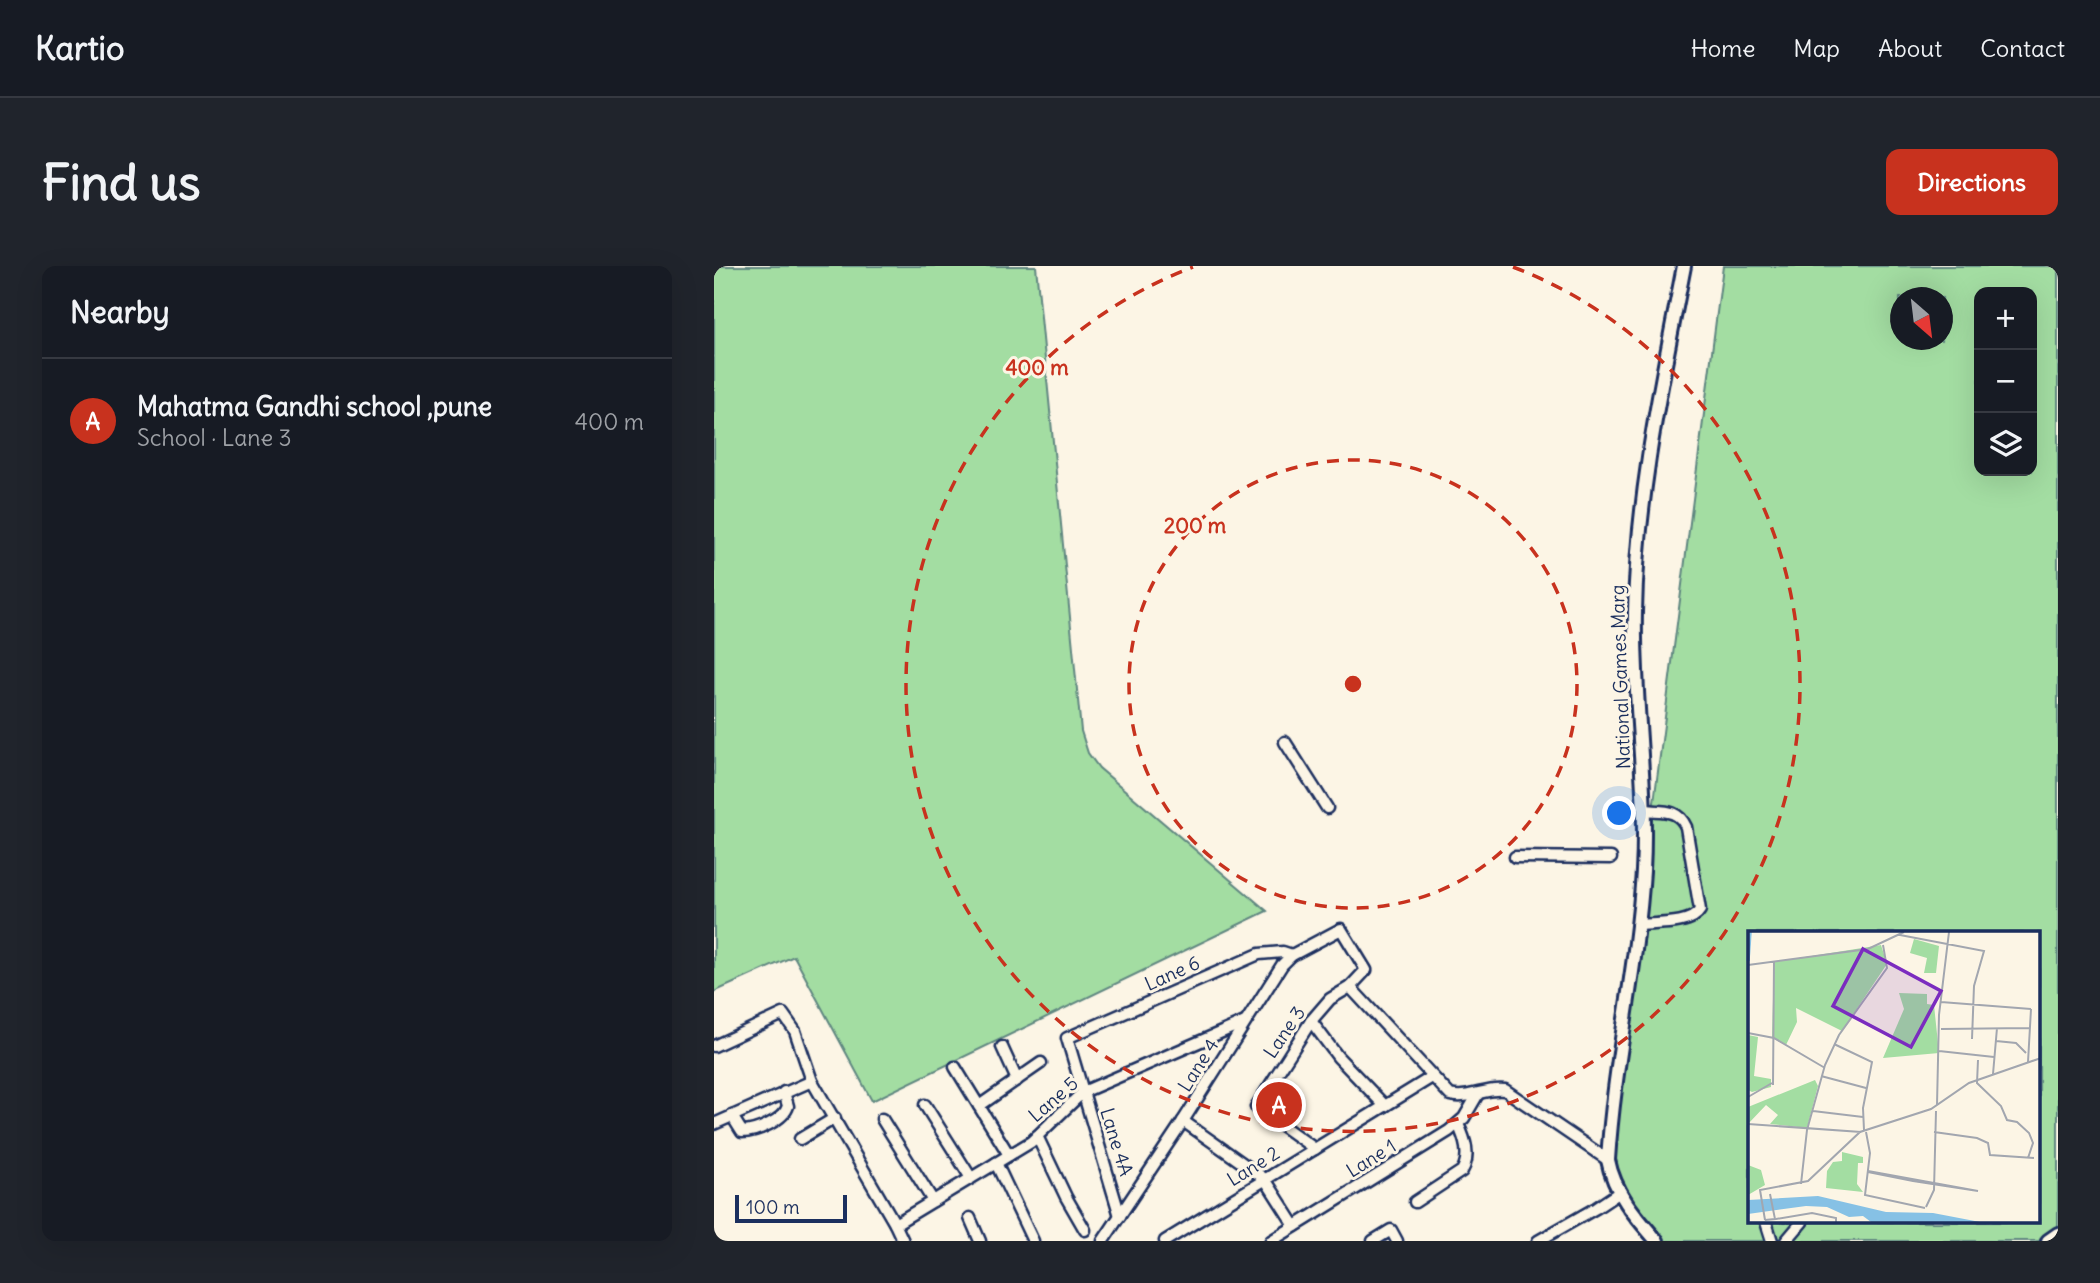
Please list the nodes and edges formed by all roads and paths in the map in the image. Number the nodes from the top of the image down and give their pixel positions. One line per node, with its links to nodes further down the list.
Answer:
1 (1685, 266): 4 (main road, National Games Marg)
2 (1285, 742): 3 (street)
3 (1326, 808)
4 (1644, 810): 7 (main road, National Games Marg); 7 (street)
5 (1515, 857): 6 (street)
6 (1611, 858)
7 (1637, 925): 36 (main road, National Games Marg)
8 (1292, 955): 9 (street, Lane 4); 11 (street, Lane 4); 12 (street, Lane 6)
9 (1350, 987): 10 (street, Lane 3); 17 (street)
10 (1311, 1021): 25 (street); 34 (street, Lane 3)
11 (1245, 1022): 21 (street, Lane 5); 29 (street, Lane 4)
12 (1067, 1038): 21 (street, Lane 4A)
13 (714, 1046): 19 (street)
14 (1002, 1047): 18 (street)
15 (1041, 1063): 18 (street)
16 (955, 1067): 24 (street)
17 (1432, 1077): 22 (street); 25 (street, Lane 2)
18 (1017, 1080): 24 (street)
19 (812, 1081): 20 (street); 27 (street)
20 (784, 1092): 26 (street); 26 (street)
21 (1083, 1092): 32 (street, Lane 5); 43 (street, Lane 4A)
22 (1478, 1094): 31 (street, Lane 1); 36 (street)
23 (925, 1105): 38 (street)
24 (979, 1106): 35 (street)
25 (1385, 1106): 34 (street, Lane 2)
26 (732, 1116): 30 (street)
27 (835, 1118): 33 (street); 45 (street)
28 (882, 1119): 41 (street)
29 (1183, 1121): 39 (street); 43 (street, Lane 4)
30 (714, 1124)
31 (1458, 1124): 42 (street); 48 (street, Lane 1)
32 (1037, 1136): 35 (street, Lane 5); 49 (street)
33 (800, 1139)
34 (1315, 1149): 39 (street, Lane 2)
35 (1009, 1156): 37 (street, Lane 5)
36 (1608, 1160): 40 (main road, National Games Marg)
37 (996, 1163): 38 (street, Lane 5); 54 (street)
38 (971, 1178): 41 (street, Lane 5)
39 (1265, 1180): 48 (street); 55 (street, Lane 2)
40 (1620, 1192): 59 (street); 60 (main road, National Games Marg)
41 (933, 1201): 45 (street, Lane 5)
42 (1415, 1202)
43 (1120, 1216): 51 (street, Lane 4)
44 (970, 1218): 53 (street)
45 (895, 1224): 52 (street)
46 (1767, 1224): 61 (street)
47 (1800, 1224): 62 (street)
48 (1295, 1226): 56 (street, Lane 1)
49 (1085, 1230)
50 (2058, 1234): 63 (main road)
51 (1108, 1239)
52 (903, 1241)
53 (980, 1241)
54 (1033, 1241)
55 (1165, 1241)
56 (1271, 1241)
57 (1373, 1241): 58 (street)
58 (1397, 1241)
59 (1538, 1241)
60 (1657, 1241)
61 (1772, 1241)
62 (1786, 1241)
63 (2048, 1241)

